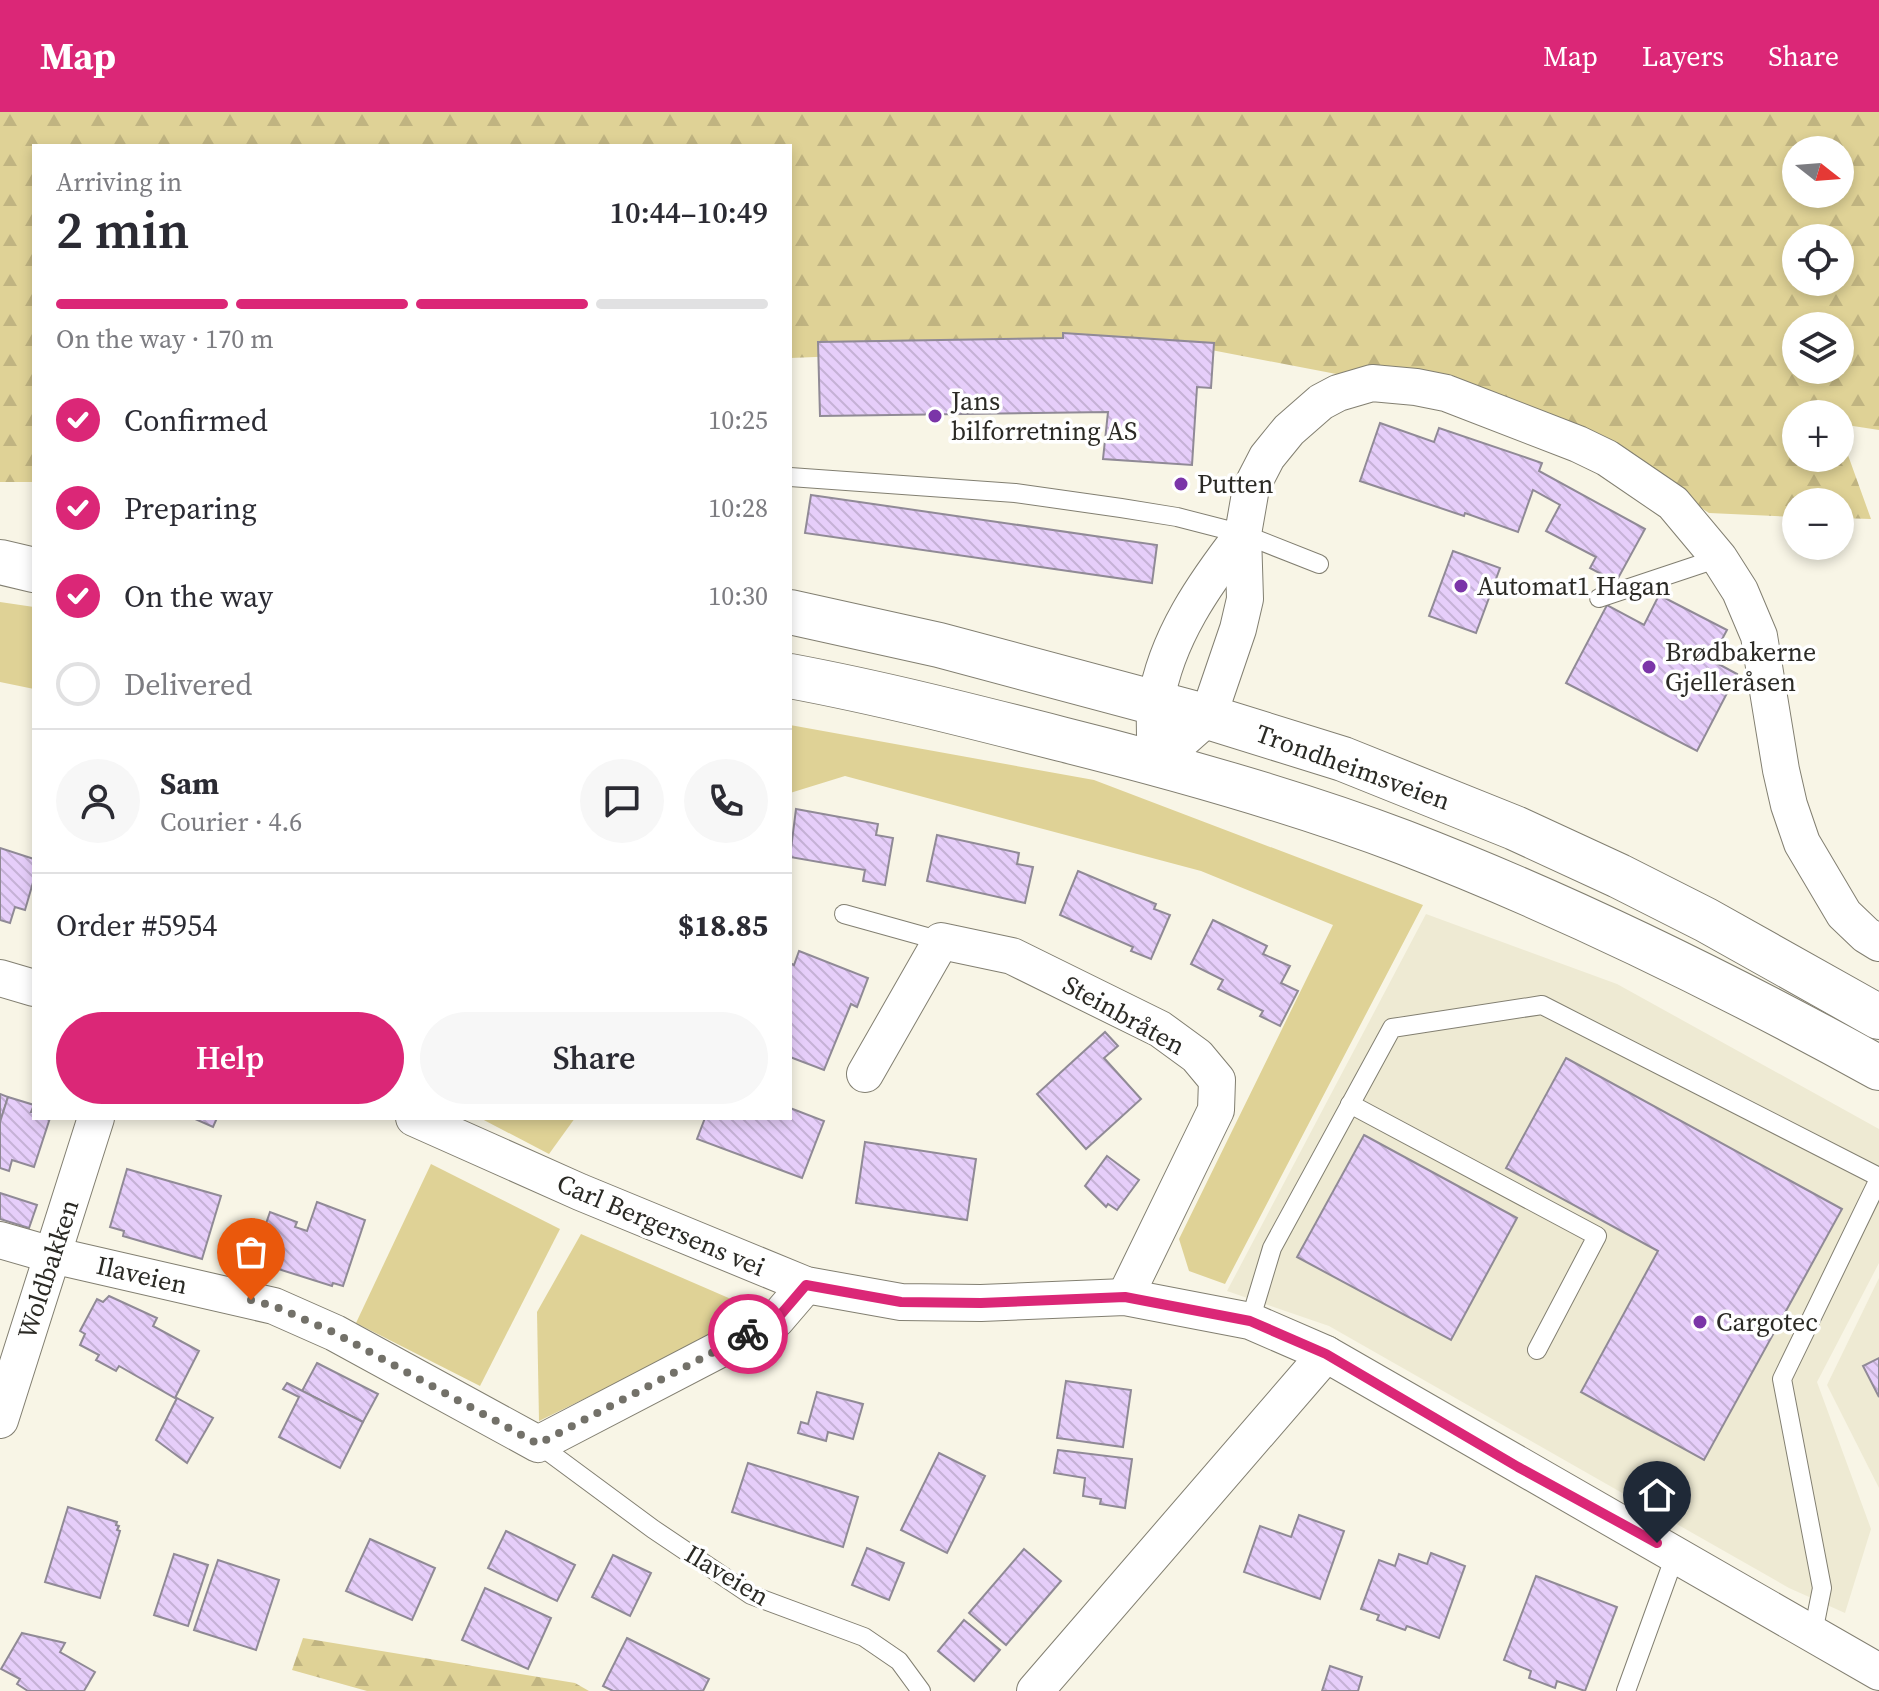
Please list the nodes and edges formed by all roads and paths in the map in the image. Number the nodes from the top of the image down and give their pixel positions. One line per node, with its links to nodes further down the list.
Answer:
1 (792, 477): 2 (lane)
2 (1243, 534): 5 (street); 7 (lane); 12 (street); 13 (street)
3 (32, 539): 4 (highway)
4 (0, 542)
5 (1719, 558): 9 (lane); 17 (street)
6 (0, 562): 8 (highway)
7 (1319, 564)
8 (32, 570)
9 (1599, 598)
10 (792, 612): 12 (highway, Trondheimsveien)
11 (792, 676): 14 (highway, Trondheimsveien)
12 (1155, 703): 13 (highway, Trondheimsveien); 14 (street)
13 (1208, 717): 14 (street); 20 (highway, Trondheimsveien)
14 (1156, 763): 21 (highway, Trondheimsveien)
15 (844, 914): 16 (lane)
16 (941, 941): 22 (street); 30 (street, Steinbråten)
17 (1879, 943)
18 (0, 978): 19 (street)
19 (32, 987)
20 (1879, 1017)
21 (1879, 1068)
22 (865, 1074)
23 (1350, 1104): 26 (lane); 31 (lane); 32 (lane)
24 (95, 1120): 28 (street, Woldbakken)
25 (418, 1120): 29 (street, Carl Bergersens vei)
26 (1879, 1178): 37 (lane)
27 (0, 1240): 28 (street, Ilaveien)
28 (52, 1255): 34 (street, Woldbakken); 35 (street, Ilaveien)
29 (806, 1285): 30 (street, Carl Bergersens vei); 35 (street)
30 (1125, 1297): 31 (street, Carl Bergersens vei)
31 (1250, 1321): 33 (street, Carl Bergersens vei)
32 (1537, 1350)
33 (1326, 1354): 36 (street, Carl Bergersens vei); 40 (street)
34 (0, 1420)
35 (538, 1444): 39 (lane, Ilaveien)
36 (1676, 1553): 37 (street, Carl Bergersens vei); 41 (lane)
37 (1813, 1633): 38 (street, Carl Bergersens vei)
38 (1879, 1672)
39 (921, 1691)
40 (1035, 1691)
41 (1626, 1691)

